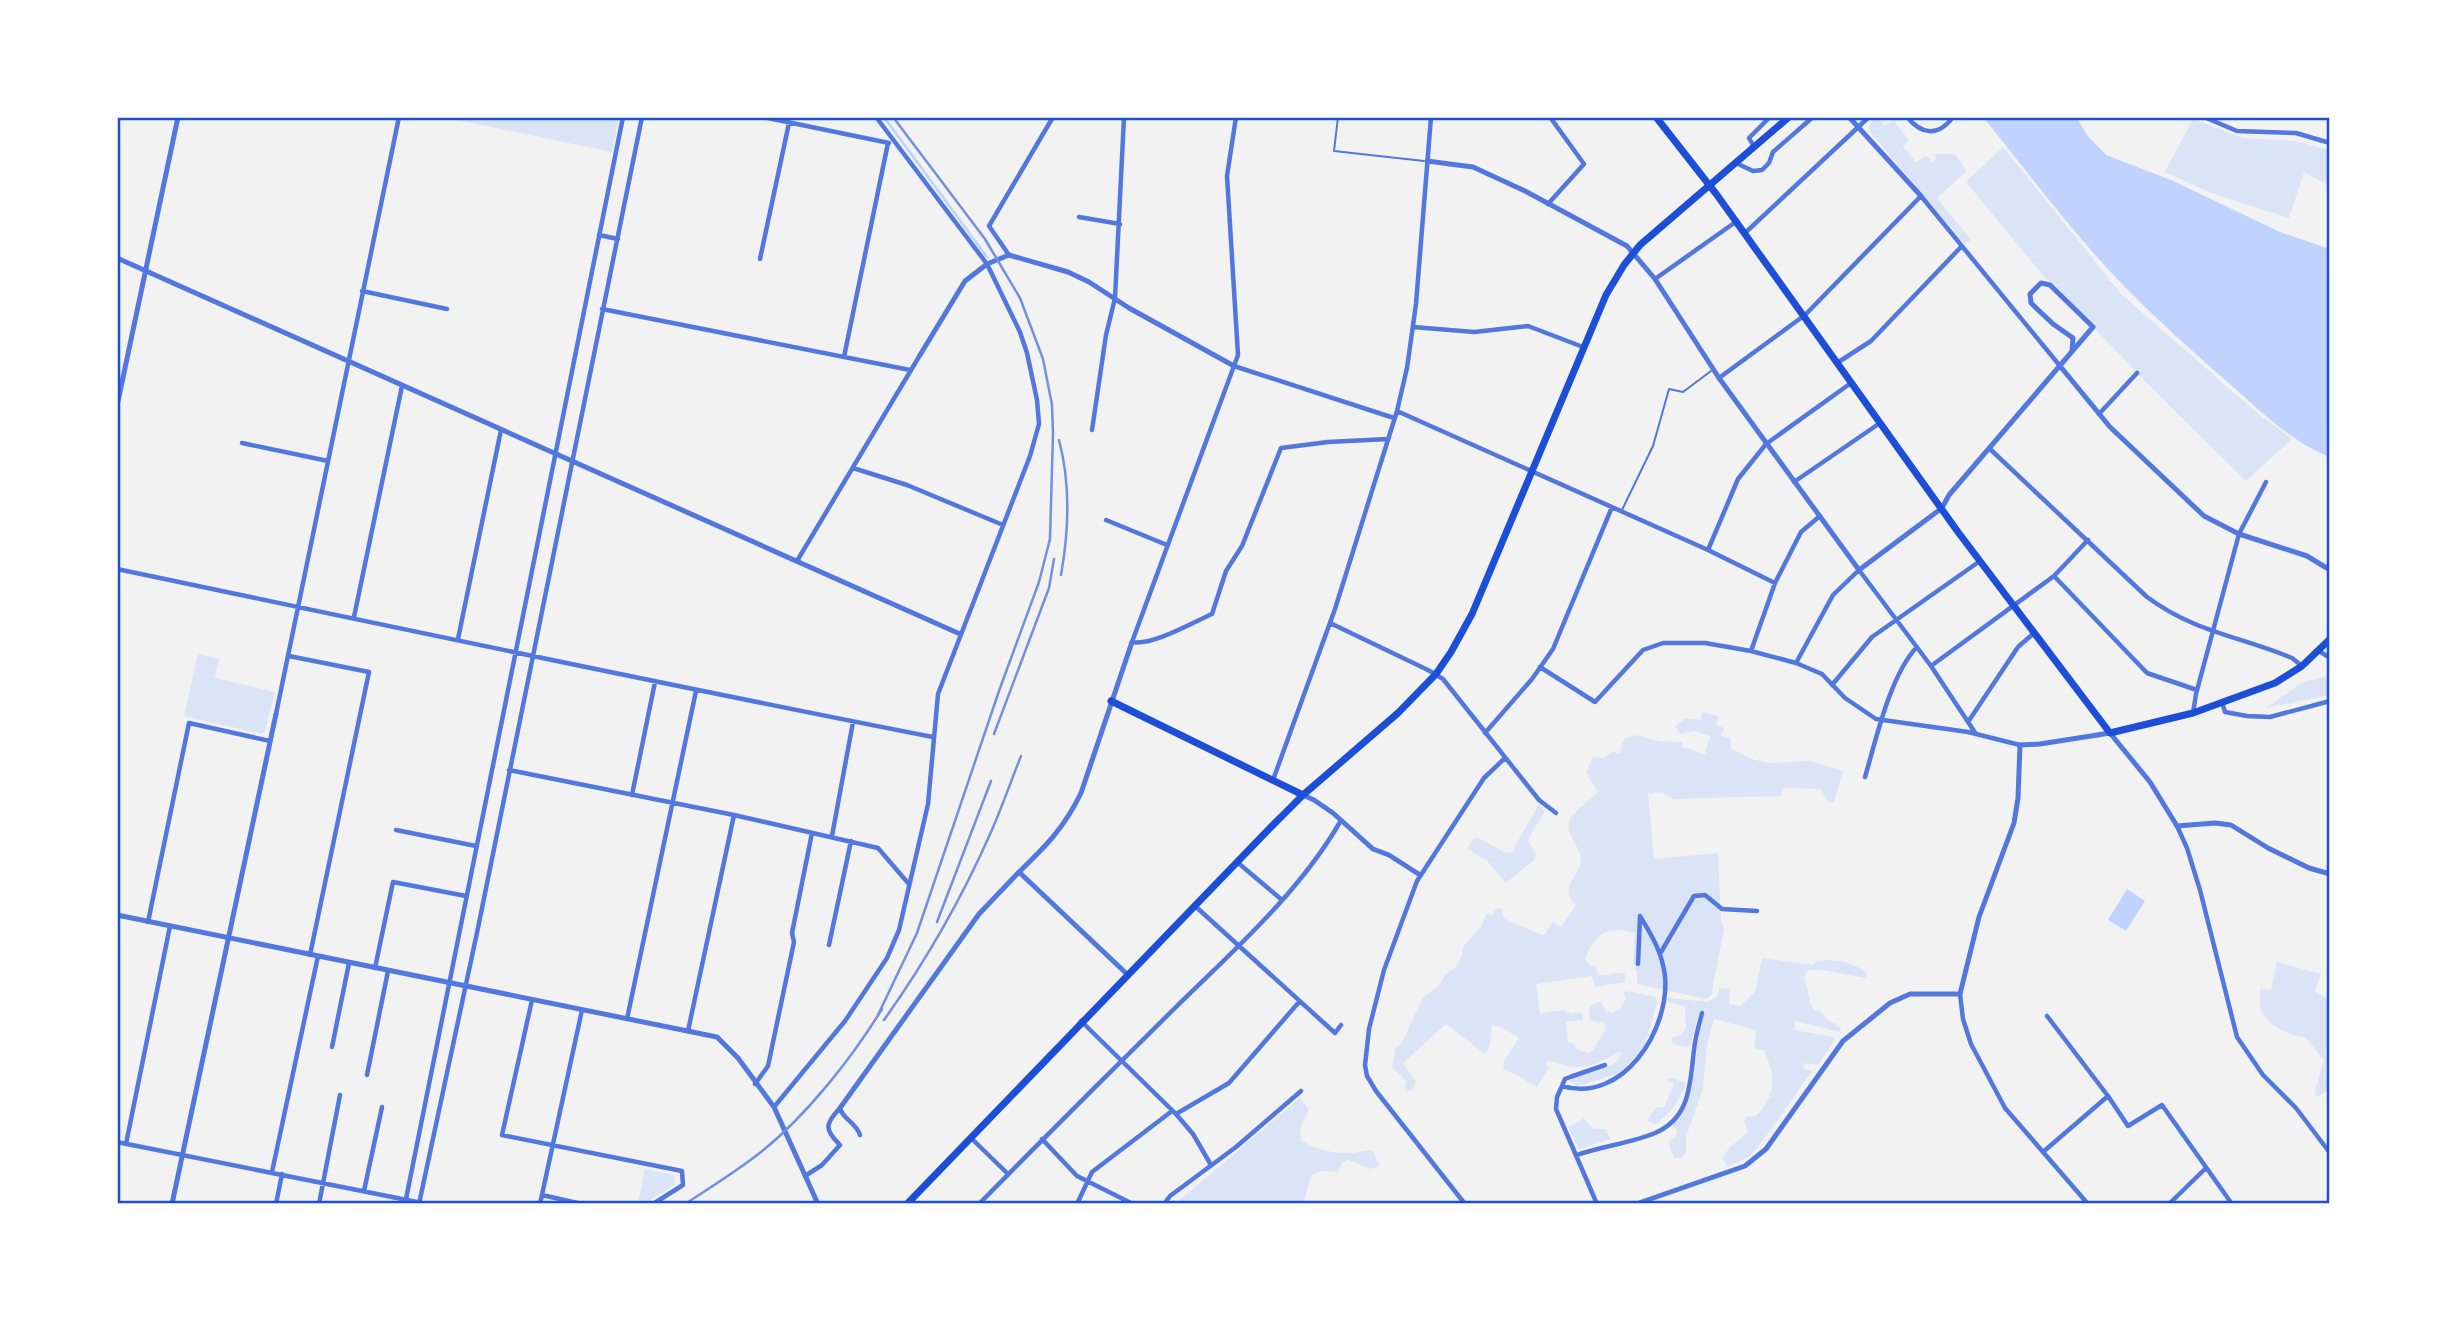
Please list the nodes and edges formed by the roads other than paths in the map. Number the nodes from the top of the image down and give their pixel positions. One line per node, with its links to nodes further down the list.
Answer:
1 (178, 117): 45 (street)
2 (399, 117): 47 (street)
3 (623, 117): 37 (street)
4 (642, 117): 38 (street)
5 (763, 117): 22 (street)
6 (876, 117): 26 (street)
7 (1054, 117): 41 (street)
8 (1124, 117): 35 (street)
9 (1236, 117): 59 (street)
10 (1338, 117): 28 (lane)
11 (1431, 117): 28 (street)
12 (1550, 117): 32 (street)
13 (1656, 117): 30 (main road)
14 (1770, 117): 27 (street)
15 (1788, 117): 27 (main road)
16 (1813, 117): 29 (street)
17 (1849, 117): 23 (street)
18 (1869, 117): 23 (street)
19 (1907, 117): 20 (street)
20 (1953, 117)
21 (2204, 117): 25 (street)
22 (789, 123): 24 (street); 43 (street)
23 (1860, 127): 31 (street); 36 (street)
24 (888, 143): 26 (street); 56 (street)
25 (2330, 143)
26 (897, 145): 44 (street)
27 (1754, 147): 29 (main road)
28 (1427, 161): 32 (street); 52 (street)
29 (1736, 163): 30 (main road)
30 (1710, 185): 34 (main road); 40 (main road)
31 (1921, 196): 39 (street); 51 (street)
32 (1548, 204): 40 (street)
33 (1079, 217): 35 (street)
34 (1737, 221): 36 (main road); 46 (street)
35 (1120, 224): 48 (street)
36 (1745, 233): 51 (main road)
37 (599, 235): 38 (street); 78 (street)
38 (618, 239): 50 (street)
39 (1961, 247): 58 (street); 60 (street)
40 (1633, 253): 46 (street); 53 (main road)
41 (1009, 255): 44 (street); 48 (street)
42 (117, 258): 45 (street)
43 (760, 259)
44 (987, 264): 55 (street); 90 (street)
45 (146, 270): 57 (street); 67 (street)
46 (1655, 279): 61 (street)
47 (362, 291): 49 (street); 57 (street)
48 (1115, 298): 59 (street); 73 (street)
49 (447, 309)
50 (602, 309): 56 (street); 80 (street)
51 (1805, 316): 58 (main road); 64 (street)
52 (1413, 327): 53 (street); 68 (street)
53 (1583, 347): 82 (main road)
54 (2072, 350): 54 (street); 60 (street)
55 (920, 355): 62 (street)
56 (844, 357): 62 (street)
57 (348, 361): 66 (street); 79 (street)
58 (1837, 363): 65 (main road)
59 (1234, 366): 70 (street); 93 (street)
60 (2060, 366): 69 (street); 77 (street)
61 (1714, 369): 64 (street); 87 (lane)
62 (911, 370): 81 (street)
63 (2137, 373): 69 (street)
64 (1719, 378): 76 (street)
65 (1851, 383): 71 (main road); 76 (street)
66 (402, 386): 72 (street); 104 (street)
67 (117, 406)
68 (1397, 411): 70 (street); 82 (street)
69 (2099, 415): 91 (street)
70 (1394, 418): 74 (street)
71 (1880, 423): 83 (street); 86 (main road)
72 (501, 430): 78 (street); 110 (street)
73 (1092, 430)
74 (1388, 439): 106 (street); 112 (street)
75 (242, 443): 79 (street)
76 (1766, 444): 83 (street); 94 (street)
77 (1990, 449): 86 (street); 92 (street)
78 (555, 453): 80 (street); 116 (street)
79 (328, 461): 102 (street)
80 (572, 461): 95 (street); 118 (street)
81 (853, 468): 90 (street); 95 (street)
82 (1532, 471): 85 (street); 124 (main road)
83 (1794, 482): 88 (street)
84 (2266, 482): 91 (street)
85 (1612, 507): 87 (street); 123 (street)
86 (1942, 508): 96 (main road); 99 (street)
87 (1622, 511): 94 (street)
88 (1820, 516): 99 (street); 101 (street)
89 (1106, 520): 93 (street)
90 (1003, 526): 109 (street)
91 (2239, 534): 98 (street); 108 (street)
92 (2088, 540): 100 (street); 108 (street)
93 (1167, 545): 112 (street)
94 (1708, 550): 101 (street)
95 (797, 561): 109 (street)
96 (1980, 561): 103 (main road); 105 (street)
97 (117, 569): 102 (street)
98 (2330, 569)
99 (1859, 570): 105 (street); 120 (street)
100 (2054, 576): 103 (street); 127 (street)
101 (1775, 583): 114 (street)
102 (297, 605): 104 (street); 117 (street)
103 (2014, 606): 107 (main road); 121 (street)
104 (355, 617): 110 (street)
105 (1895, 618): 113 (street); 126 (street)
106 (1330, 623): 124 (street); 146 (street)
107 (2034, 632): 136 (street); 138 (main road)
108 (2213, 633): 122 (street); 127 (street)
109 (960, 634): 140 (street)
110 (458, 639): 116 (street)
111 (2330, 639): 115 (main road)
112 (1132, 642): 129 (street)
113 (1917, 647): 121 (street); 134 (street)
114 (1751, 651): 120 (street); 123 (street)
115 (2319, 651): 119 (street); 122 (main road)
116 (516, 652): 118 (street); 158 (street)
117 (289, 656): 133 (street); 175 (street)
118 (533, 657): 125 (street); 144 (street)
119 (2330, 658)
120 (1796, 663): 126 (street)
121 (1931, 666): 136 (street)
122 (2302, 666): 131 (main road)
123 (1540, 667): 137 (street)
124 (1436, 674): 137 (street); 148 (main road)
125 (655, 682): 128 (street); 147 (street)
126 (1832, 685): 134 (street)
127 (2197, 690): 132 (street)
128 (696, 691): 135 (street); 149 (street)
129 (1111, 701): 146 (main road); 160 (street)
130 (2330, 701): 131 (street)
131 (2222, 702): 132 (main road)
132 (2193, 713): 138 (main road)
133 (276, 714): 141 (street)
134 (1882, 720): 139 (street); 145 (street)
135 (853, 722): 140 (street); 156 (street)
136 (1968, 722): 139 (street)
137 (1485, 733): 143 (street)
138 (2110, 733): 142 (street); 153 (street)
139 (1976, 734): 142 (street)
140 (933, 737): 163 (street)
141 (270, 741): 169 (street); 171 (street)
142 (2020, 745): 184 (street)
143 (1505, 758): 150 (street); 162 (street)
144 (509, 770): 147 (street); 183 (street)
145 (1865, 777)
146 (1272, 780): 148 (main road)
147 (632, 795): 149 (street)
148 (1303, 795): 152 (street); 159 (main road)
149 (672, 803): 151 (street); 190 (street)
150 (1556, 813)
151 (734, 816): 155 (street); 193 (street)
152 (1340, 822): 162 (street); 165 (street)
153 (2177, 826): 161 (street); 214 (street)
154 (396, 830): 158 (street)
155 (812, 833): 156 (street); 198 (street)
156 (832, 836): 157 (street)
157 (851, 841): 163 (street); 172 (street)
158 (476, 846): 164 (street)
159 (1237, 861): 165 (street); 166 (main road)
160 (1019, 873): 181 (street); 205 (street)
161 (2330, 874)
162 (1420, 875): 242 (street)
163 (909, 884): 204 (street)
164 (466, 896): 179 (street); 182 (street)
165 (1282, 900): 173 (street)
166 (1194, 906): 173 (street); 181 (main road)
167 (1757, 911): 174 (street)
168 (117, 915): 169 (street)
169 (148, 922): 170 (street)
170 (170, 926): 171 (street); 211 (street)
171 (229, 938): 175 (street); 215 (street)
172 (829, 945)
173 (1238, 947): 186 (street); 195 (street)
174 (1661, 953): 178 (street); 199 (street)
175 (310, 955): 176 (street)
176 (318, 957): 177 (street); 219 (street)
177 (349, 963): 179 (street); 194 (street)
178 (1637, 964)
179 (375, 968): 180 (street)
180 (388, 971): 182 (street); 197 (street)
181 (1128, 975): 191 (main road)
182 (450, 984): 183 (street); 227 (street)
183 (465, 987): 185 (street); 228 (street)
184 (1959, 994): 213 (street); 244 (street)
185 (532, 1000): 187 (street); 212 (street)
186 (1299, 1002): 192 (street); 206 (street)
187 (582, 1010): 190 (street); 212 (street)
188 (1702, 1013): 216 (street)
189 (2047, 1016): 202 (street)
190 (627, 1019): 193 (street)
191 (1082, 1021): 195 (street); 208 (main road)
192 (1341, 1025)
193 (688, 1031): 198 (street)
194 (332, 1047)
195 (1122, 1060): 206 (street); 209 (street)
196 (1605, 1065): 199 (street)
197 (368, 1075)
198 (755, 1084): 204 (street)
199 (1562, 1086): 216 (street)
200 (1301, 1091): 217 (street)
201 (340, 1095): 224 (street)
202 (2108, 1096): 213 (street); 218 (street)
203 (382, 1107): 225 (street)
204 (774, 1107): 222 (street)
205 (840, 1108): 207 (street); 222 (street)
206 (1174, 1112): 217 (street); 223 (street)
207 (860, 1135)
208 (971, 1137): 221 (street); 237 (main road)
209 (1042, 1139): 221 (street); 223 (street)
210 (117, 1142): 211 (street)
211 (126, 1144): 215 (street)
212 (553, 1145): 226 (street); 235 (street)
213 (2043, 1152): 245 (street)
214 (2330, 1153)
215 (183, 1154): 219 (street); 229 (street)
216 (1577, 1155): 243 (street)
217 (1212, 1165): 241 (street)
218 (2206, 1168): 246 (street); 247 (street)
219 (272, 1172): 220 (street)
220 (282, 1174): 224 (street); 230 (street)
221 (1008, 1174): 238 (street)
222 (805, 1176): 236 (street)
223 (1087, 1181): 239 (street); 240 (street)
224 (324, 1183): 225 (street); 231 (street)
225 (364, 1191): 227 (street)
226 (542, 1195): 233 (street); 234 (street)
227 (406, 1201): 228 (street)
228 (419, 1203): 232 (street)
229 (172, 1204)
230 (276, 1204)
231 (319, 1204)
232 (427, 1204)
233 (540, 1204)
234 (582, 1204)
235 (653, 1204)
236 (818, 1204)
237 (906, 1204)
238 (979, 1204)
239 (1077, 1204)
240 (1133, 1204)
241 (1164, 1204)
242 (1465, 1204)
243 (1597, 1204)
244 (1636, 1204)
245 (2088, 1204)
246 (2169, 1204)
247 (2232, 1204)

